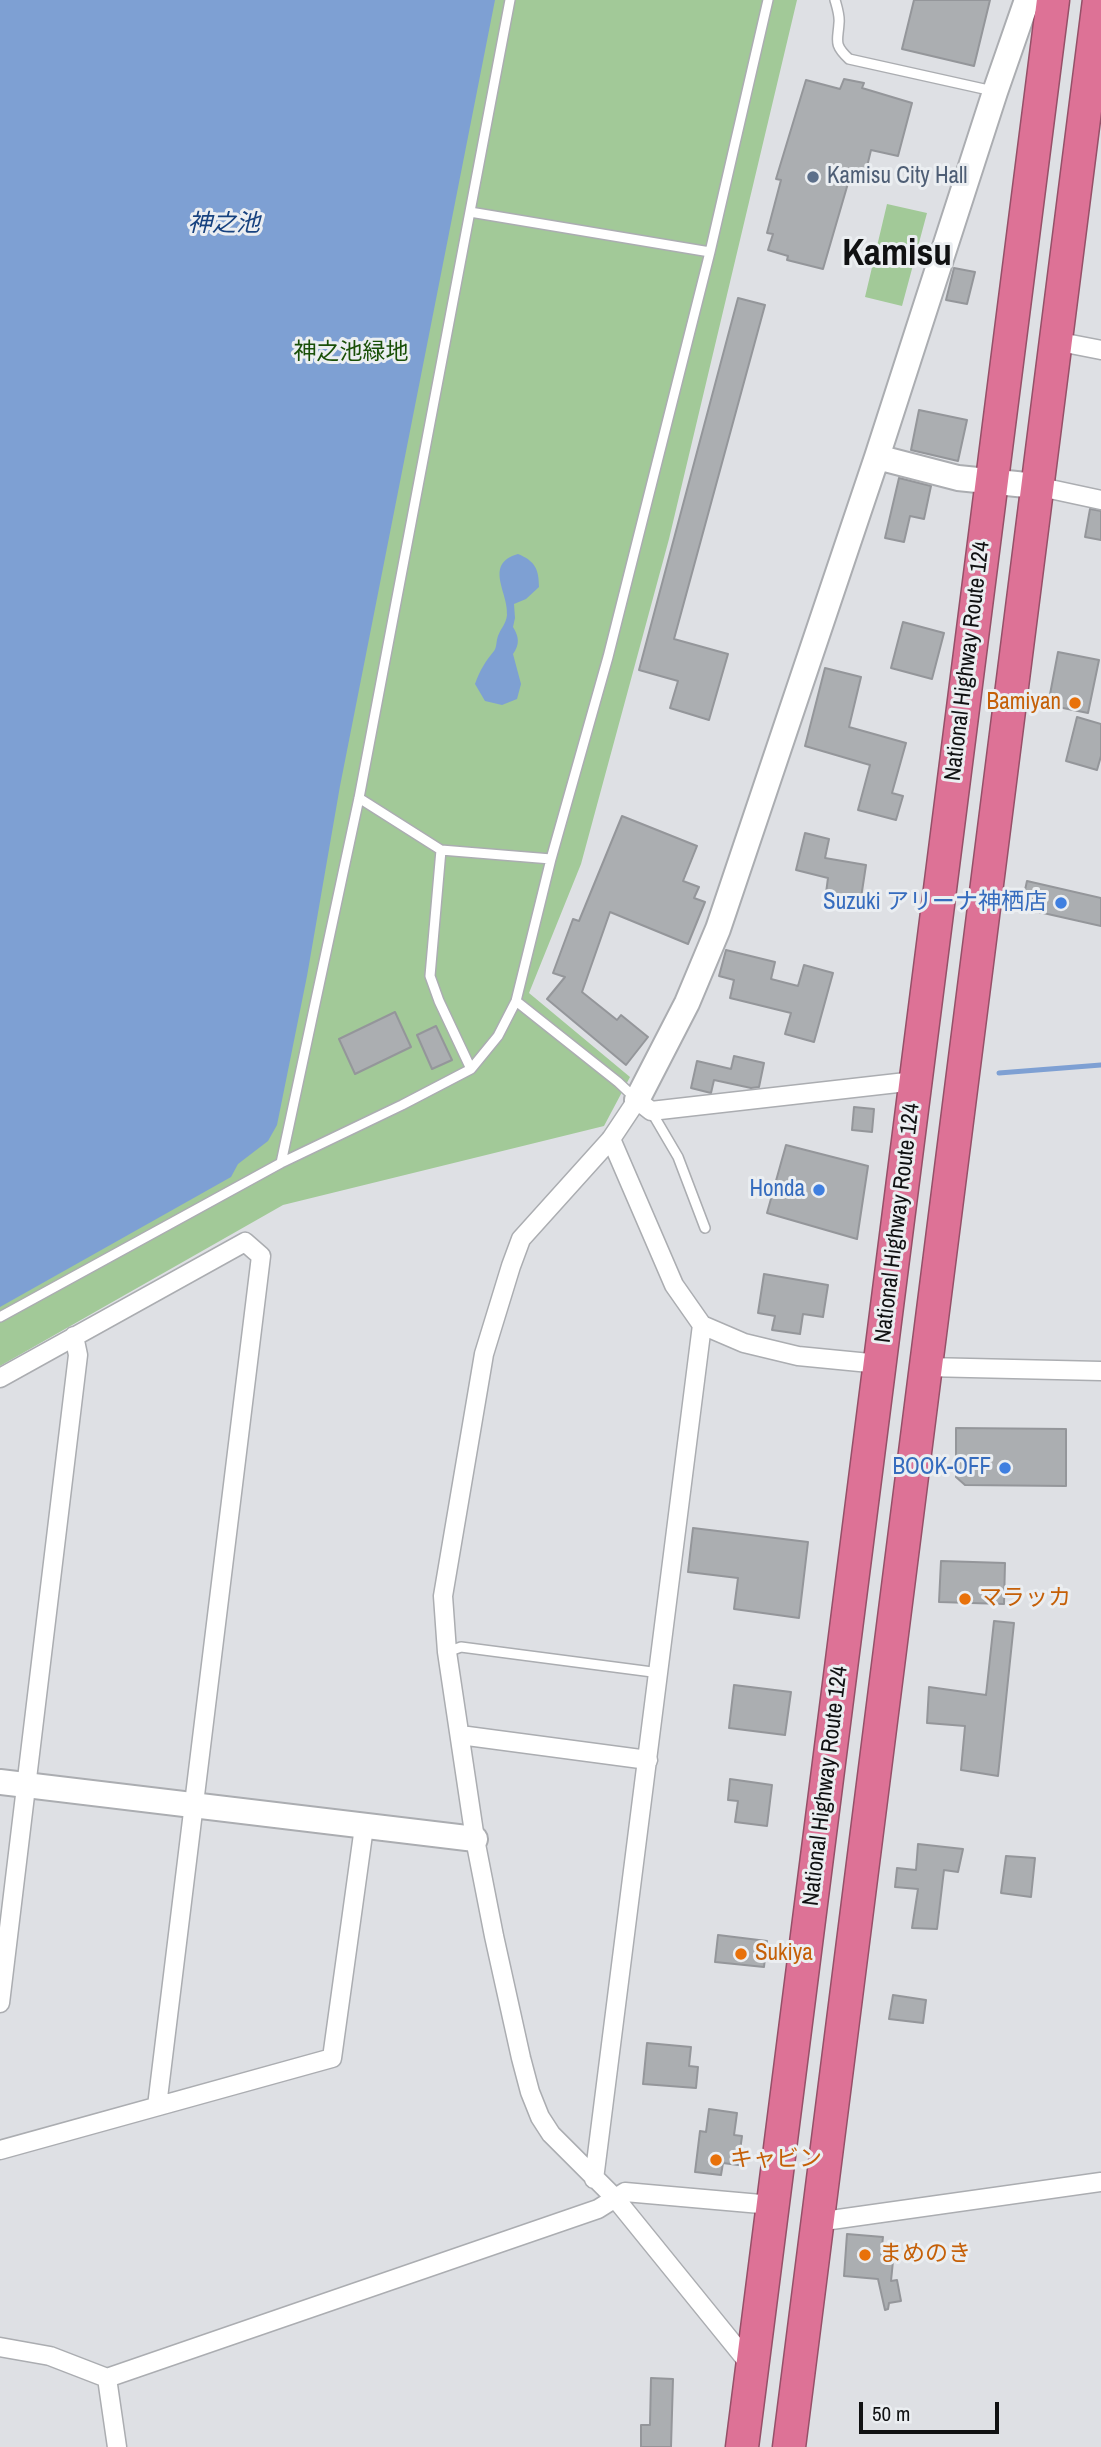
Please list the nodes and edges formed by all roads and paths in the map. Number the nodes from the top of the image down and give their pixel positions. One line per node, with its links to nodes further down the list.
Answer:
1 (509, 0): 8 (lane)
2 (768, 0): 9 (lane)
3 (835, 0): 7 (lane)
4 (1027, 0): 7 (street)
5 (1053, 0): 13 (highway, National Highway Route 124)
6 (1098, 0): 10 (highway, National Highway Route 124)
7 (995, 92): 12 (street)
8 (470, 212): 9 (lane); 16 (lane)
9 (710, 253): 18 (lane)
10 (1055, 341): 11 (street); 14 (highway, National Highway Route 124)
11 (1101, 350)
12 (877, 457): 13 (street); 22 (street)
13 (991, 482): 14 (street); 21 (highway, National Highway Route 124)
14 (1036, 486): 15 (street); 30 (highway, National Highway Route 124)
15 (1101, 500)
16 (359, 798): 17 (lane); 24 (lane)
17 (441, 849): 18 (lane); 20 (lane)
18 (551, 859): 19 (lane)
19 (516, 1001): 20 (lane); 22 (lane)
20 (471, 1069): 24 (lane)
21 (915, 1081): 22 (street); 29 (highway, National Highway Route 124)
22 (644, 1106): 23 (street); 25 (lane)
23 (611, 1139): 27 (street); 33 (street)
24 (281, 1163): 26 (lane)
25 (705, 1228)
26 (0, 1317)
27 (702, 1325): 29 (street); 34 (street)
28 (74, 1336): 32 (street); 38 (street); 39 (street)
29 (880, 1364): 48 (highway, National Highway Route 124)
30 (926, 1367): 31 (street); 49 (highway, National Highway Route 124)
31 (1101, 1371)
32 (0, 1378)
33 (447, 1652): 34 (lane); 35 (street)
34 (660, 1673): 36 (street)
35 (460, 1735): 36 (street); 41 (street)
36 (648, 1760): 45 (street)
37 (0, 1782): 38 (street)
38 (27, 1786): 39 (street); 42 (street)
39 (194, 1805): 40 (street); 43 (street)
40 (364, 1827): 41 (street); 43 (street)
41 (475, 1839): 45 (street)
42 (0, 2003)
43 (157, 2106): 44 (street)
44 (0, 2150)
45 (594, 2179): 47 (street)
46 (1101, 2182): 49 (street)
47 (615, 2198): 48 (street); 51 (street); 52 (street)
48 (772, 2205): 51 (highway, National Highway Route 124)
49 (817, 2222): 55 (highway, National Highway Route 124)
50 (0, 2347): 52 (street)
51 (752, 2367): 54 (highway, National Highway Route 124)
52 (107, 2378): 53 (street)
53 (117, 2447)
54 (742, 2447)
55 (789, 2447)

